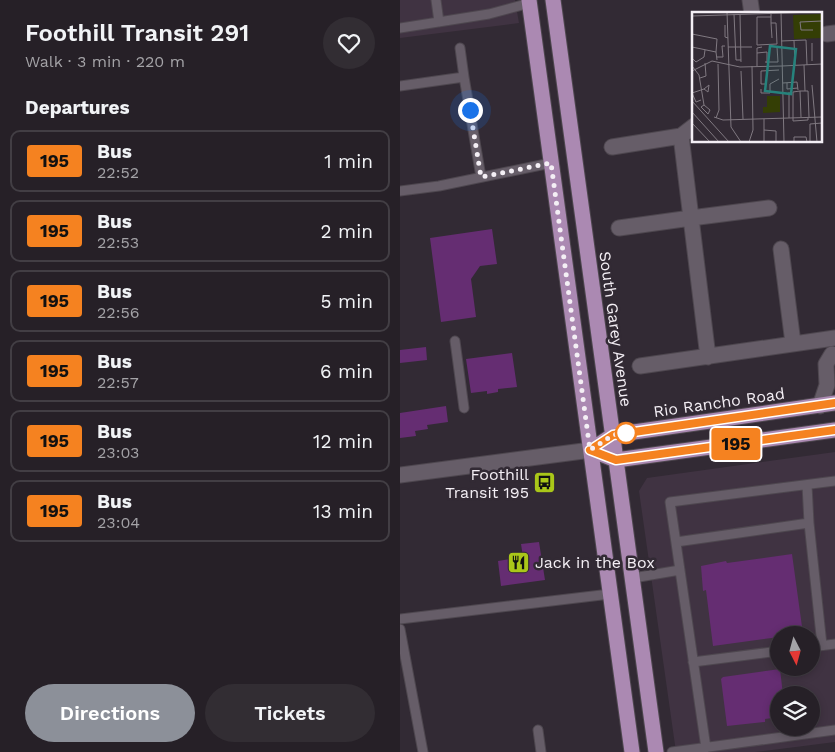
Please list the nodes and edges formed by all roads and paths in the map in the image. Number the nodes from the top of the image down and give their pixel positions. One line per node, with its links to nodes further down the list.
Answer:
1 (436, 0): 4 (lane)
2 (553, 0): 6 (main road, South Garey Avenue)
3 (530, 1): 4 (lane); 6 (main road); 13 (main road)
4 (439, 22): 5 (lane)
5 (400, 28)
6 (558, 37): 28 (main road, South Garey Avenue)
7 (460, 48): 8 (lane)
8 (464, 77): 9 (lane); 14 (lane)
9 (400, 86)
10 (692, 128): 11 (street)
11 (681, 136): 12 (street); 17 (street)
12 (612, 147)
13 (551, 163): 14 (lane); 29 (main road)
14 (481, 177): 15 (lane)
15 (400, 191)
16 (769, 208): 17 (street)
17 (691, 218): 18 (street); 23 (street)
18 (619, 228)
19 (781, 249): 21 (street)
20 (455, 341): 26 (lane)
21 (793, 344): 22 (street); 23 (street)
22 (833, 347): 25 (street)
23 (708, 357): 24 (street)
24 (640, 366)
25 (828, 404): 28 (main road, Rio Rancho Road)
26 (464, 408)
27 (835, 431): 30 (main road)
28 (613, 435): 29 (main road, Rio Rancho Road); 30 (main road, South Garey Avenue)
29 (590, 450): 30 (main road); 31 (street); 38 (main road)
30 (616, 460): 37 (main road, South Garey Avenue)
31 (400, 475)
32 (835, 481): 33 (lane)
33 (807, 485): 34 (lane); 35 (lane)
34 (810, 523): 35 (lane); 42 (lane)
35 (676, 542): 36 (lane)
36 (680, 570): 37 (lane); 44 (lane)
37 (633, 578): 51 (main road, South Garey Avenue)
38 (610, 594): 39 (lane); 50 (main road)
39 (400, 619)
40 (400, 629): 48 (lane)
41 (835, 644): 42 (lane)
42 (822, 645)
43 (770, 652): 44 (lane)
44 (693, 662): 47 (lane)
45 (538, 730): 49 (lane)
46 (835, 730): 47 (lane)
47 (706, 748): 52 (lane)
48 (423, 752)
49 (541, 752)
50 (632, 752)
51 (656, 752)
52 (672, 752)

